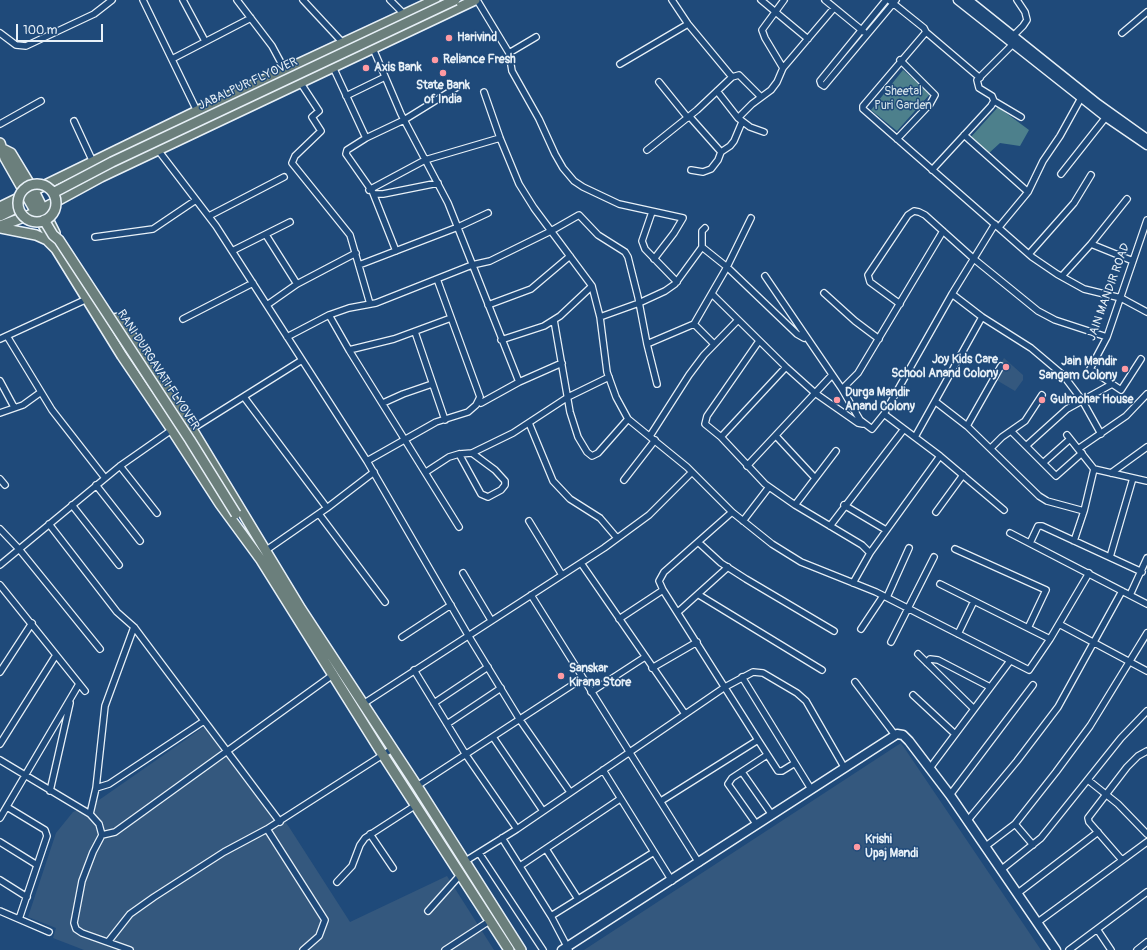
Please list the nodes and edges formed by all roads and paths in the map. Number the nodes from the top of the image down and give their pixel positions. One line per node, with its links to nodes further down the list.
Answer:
1 (112, 0): 27 (street)
2 (143, 0): 37 (street)
3 (183, 0): 33 (street)
4 (237, 0): 22 (street)
5 (303, 0): 34 (street)
6 (390, 0): 21 (street)
7 (435, 0): 21 (main road)
8 (455, 0): 84 (main road, JABALPUR FLYOVER, bridge)
9 (476, 0): 35 (main road); 36 (street)
10 (672, 0): 23 (street)
11 (761, 0): 19 (street)
12 (784, 0): 19 (street)
13 (825, 0): 18 (street)
14 (958, 0): 32 (street)
15 (968, 0): 32 (street)
16 (1017, 0): 32 (street)
17 (891, 1): 24 (street); 26 (street); 29 (street)
18 (834, 8): 24 (street); 31 (street)
19 (775, 12): 31 (street); 41 (street)
20 (1147, 12): 28 (street)
21 (404, 14): 25 (main road)
22 (252, 18): 33 (street); 42 (street)
23 (688, 24): 39 (street); 44 (street)
24 (861, 30): 29 (street); 29 (street)
25 (366, 32): 34 (main road); 35 (street)
26 (926, 32): 38 (street); 45 (street)
27 (0, 33)
28 (1122, 33)
29 (867, 35)
30 (536, 37): 36 (street)
31 (808, 39): 41 (street)
32 (1011, 40): 45 (street); 53 (street); 69 (street)
33 (205, 41): 37 (street)
34 (343, 43): 42 (main road)
35 (372, 48): 40 (main road); 43 (street)
36 (509, 53): 93 (street)
37 (172, 59): 56 (street)
38 (900, 60): 68 (street); 68 (street)
39 (620, 64)
40 (333, 67): 47 (main road); 51 (street)
41 (783, 68): 52 (street)
42 (285, 71): 47 (street); 56 (main road)
43 (385, 77): 51 (street); 60 (street)
44 (732, 77): 49 (street); 52 (street)
45 (980, 78): 55 (street)
46 (659, 82): 57 (street)
47 (297, 83): 72 (main road); 115 (street)
48 (459, 86): 60 (street)
49 (718, 91): 57 (street); 61 (street)
50 (484, 92): 67 (street)
51 (346, 96): 66 (street)
52 (761, 97): 61 (street)
53 (1081, 98): 59 (street); 86 (street)
54 (41, 101): 63 (street)
55 (994, 101): 58 (street); 65 (street)
56 (197, 111): 76 (main road)
57 (689, 117): 73 (street); 74 (street)
58 (1021, 117)
59 (1106, 118): 70 (street); 79 (street)
60 (404, 120): 66 (street); 75 (street)
61 (740, 120): 64 (street); 74 (street)
62 (74, 121): 76 (street)
63 (0, 124)
64 (764, 132)
65 (964, 135): 78 (street); 86 (street)
66 (366, 138): 85 (street)
67 (500, 138): 75 (street); 107 (street)
68 (897, 139): 78 (street)
69 (1147, 139)
70 (1147, 145)
71 (2, 146): 83 (main road); 87 (main road)
72 (158, 150): 89 (street); 92 (main road)
73 (647, 150)
74 (721, 152): 77 (street)
75 (425, 160): 82 (street); 85 (street)
76 (93, 162): 83 (main road)
77 (691, 170)
78 (932, 170): 102 (street)
79 (1061, 174)
80 (1091, 175): 116 (street)
81 (284, 177): 97 (street)
82 (438, 183): 85 (street); 104 (street)
83 (34, 191): 87 (main road); 92 (main road)
84 (53, 192): 91 (main road, bridge); 99 (main road, bridge)
85 (371, 192): 114 (street)
86 (1028, 192): 102 (street)
87 (25, 196): 90 (main road); 94 (main road)
88 (1127, 199): 110 (street)
89 (196, 200): 97 (street); 109 (street)
90 (0, 207)
91 (18, 207): 96 (main road); 99 (main road, bridge)
92 (44, 209): 94 (main road); 111 (main road)
93 (652, 212): 118 (street); 118 (street)
94 (35, 213): 103 (main road); 111 (main road)
95 (488, 213): 104 (street)
96 (0, 216)
97 (208, 216): 113 (street)
98 (751, 218): 123 (street)
99 (46, 219): 111 (main road, RANI DURGAVATI FLYOVER, bridge)
100 (1147, 220): 120 (street, JAIN MANDIR ROAD)
101 (290, 222): 108 (street)
102 (997, 225): 116 (street); 119 (street)
103 (0, 227): 111 (main road)
104 (458, 227): 114 (street); 122 (street)
105 (705, 228): 112 (street)
106 (943, 231): 119 (street); 138 (street); 138 (street)
107 (551, 232): 117 (street); 122 (street); 136 (street)
108 (266, 235): 113 (street); 129 (street)
109 (95, 237)
110 (1090, 244): 120 (street); 125 (street)
111 (58, 245): 135 (main road); 241 (main road, RANI DURGAVATI FLYOVER, bridge)
112 (702, 247): 123 (street); 127 (street)
113 (232, 251): 128 (street)
114 (396, 251): 121 (street)
115 (356, 253): 121 (street); 129 (street)
116 (1029, 254): 125 (street)
117 (570, 256): 130 (street); 140 (street)
118 (654, 259): 127 (street)
119 (974, 259): 133 (street); 154 (street)
120 (1133, 261): 134 (street, JAIN MANDIR ROAD)
121 (359, 265): 137 (street)
122 (472, 265): 126 (street); 140 (street)
123 (727, 267): 132 (street); 158 (street)
124 (765, 276): 158 (street)
125 (1062, 276): 134 (street)
126 (437, 279): 137 (street); 144 (street)
127 (677, 282): 136 (street)
128 (253, 284): 139 (street); 146 (street)
129 (297, 284): 139 (street)
130 (592, 286): 143 (street); 148 (street)
131 (824, 293): 156 (street)
132 (712, 294): 149 (street); 150 (street)
133 (952, 294): 145 (street); 188 (street)
134 (1121, 298): 141 (street); 154 (street, JAIN MANDIR ROAD)
135 (86, 299): 147 (main road); 152 (street)
136 (639, 303): 143 (street); 160 (street)
137 (370, 304): 142 (street)
138 (900, 304): 156 (street)
139 (267, 305): 153 (street)
140 (488, 305): 157 (street)
141 (1147, 312)
142 (329, 314): 153 (street); 162 (street)
143 (600, 317): 169 (street)
144 (451, 318): 151 (street); 191 (street)
145 (982, 318): 182 (street); 183 (street)
146 (183, 319)
147 (100, 320): 189 (main road); 197 (main road)
148 (554, 320): 157 (street); 165 (street)
149 (738, 320): 159 (street); 161 (street)
150 (694, 324): 160 (street); 161 (street)
151 (415, 332): 162 (street); 172 (street)
152 (6, 336): 155 (street); 176 (street)
153 (287, 337): 164 (street)
154 (1107, 338): 174 (street, JAIN MANDIR ROAD)
155 (0, 339)
156 (879, 339): 175 (street)
157 (501, 340): 171 (street)
158 (807, 340): 168 (street)
159 (759, 341): 167 (street); 201 (street)
160 (647, 344): 173 (street)
161 (714, 344): 203 (street)
162 (349, 350): 185 (street)
163 (1141, 359): 174 (street)
164 (302, 360): 180 (street); 213 (street)
165 (562, 363): 171 (street); 181 (street)
166 (1000, 366): 194 (street)
167 (786, 367): 177 (street); 201 (street)
168 (832, 375): 175 (street); 177 (street)
169 (609, 377): 181 (street); 190 (street)
170 (0, 381): 186 (street)
171 (519, 382): 184 (street)
172 (432, 384): 185 (street); 191 (street)
173 (658, 384)
174 (1112, 384): 182 (street)
175 (842, 389): 193 (street)
176 (40, 392): 186 (street); 223 (street)
177 (815, 393): 193 (street); 200 (street)
178 (1147, 394): 199 (street)
179 (1042, 395): 198 (street)
180 (244, 397): 195 (street); 235 (street)
181 (568, 398): 190 (street); 192 (street)
182 (1082, 400): 199 (street); 205 (street)
183 (936, 402): 194 (street); 202 (street)
184 (481, 403)
185 (383, 404): 204 (street)
186 (14, 407): 187 (street)
187 (0, 413)
188 (884, 414): 193 (street); 196 (street)
189 (186, 419): 195 (main road); 197 (street)
190 (628, 419): 203 (street)
191 (445, 420): 204 (street)
192 (529, 423): 210 (street); 253 (street)
193 (863, 424)
194 (967, 426): 207 (street)
195 (192, 429): 248 (main road)
196 (904, 429): 202 (street); 234 (street)
197 (172, 430): 215 (street); 250 (main road)
198 (1011, 431): 205 (street); 207 (street)
199 (1101, 434): 209 (street)
200 (776, 436): 216 (street); 224 (street)
201 (721, 437): 216 (street)
202 (915, 437): 212 (street)
203 (653, 438): 220 (street); 227 (street)
204 (405, 439): 213 (street); 219 (street)
205 (1026, 446): 214 (street)
206 (1147, 447): 221 (street)
207 (991, 448): 237 (street)
208 (836, 451): 224 (street)
209 (1080, 451): 214 (street); 214 (street); 217 (street)
210 (472, 453): 211 (street); 211 (street)
211 (459, 454): 219 (street)
212 (940, 456): 222 (street); 251 (street)
213 (367, 461): 218 (street)
214 (1043, 463)
215 (120, 466): 223 (street); 240 (street)
216 (747, 466): 231 (street)
217 (1094, 468): 221 (street); 237 (street)
218 (374, 472): 235 (street); 286 (street)
219 (426, 472): 246 (street)
220 (692, 472): 238 (street); 253 (street)
221 (1111, 473): 225 (street)
222 (963, 475): 236 (street); 239 (street)
223 (105, 478): 230 (street)
224 (815, 478): 233 (street)
225 (1133, 478): 228 (street); 264 (street)
226 (0, 479): 229 (street)
227 (624, 480)
228 (1147, 481)
229 (5, 485)
230 (96, 485): 232 (street); 254 (street)
231 (769, 487): 233 (street); 244 (street)
232 (72, 505): 245 (street); 268 (street)
233 (795, 505): 247 (street)
234 (844, 505): 247 (street); 251 (street)
235 (327, 508): 242 (street)
236 (1004, 510)
237 (1084, 510): 255 (street)
238 (732, 512): 244 (street); 256 (street)
239 (936, 512)
240 (157, 513)
241 (236, 514): 248 (main road, RANI DURGAVATI FLYOVER); 250 (main road, RANI DURGAVATI FLYOVER)
242 (318, 514): 261 (street); 284 (street)
243 (529, 521): 273 (street)
244 (743, 521): 274 (street)
245 (49, 524): 260 (street); 293 (street)
246 (459, 526)
247 (830, 526): 262 (street)
248 (251, 527): 261 (main road)
249 (0, 529): 260 (street)
250 (239, 530): 318 (main road)
251 (886, 530): 262 (street)
252 (1010, 533): 257 (street)
253 (617, 538): 266 (street)
254 (140, 541)
255 (1074, 541): 257 (street); 264 (street)
256 (698, 542): 269 (street); 277 (street)
257 (1030, 543): 272 (street)
258 (909, 548): 282 (street)
259 (955, 548): 294 (street)
260 (19, 549): 267 (street); 305 (street)
261 (265, 551): 318 (main road)
262 (870, 553): 274 (street)
263 (934, 557): 287 (street)
264 (1110, 557): 270 (street)
265 (1147, 558): 270 (street)
266 (581, 563): 273 (street); 289 (street)
267 (0, 565)
268 (119, 565)
269 (728, 567): 280 (street); 296 (street)
270 (1142, 572): 281 (street)
271 (463, 573): 290 (street)
272 (1089, 573): 278 (street); 292 (street)
273 (562, 575): 279 (street)
274 (853, 583): 282 (street)
275 (940, 584): 283 (street)
276 (0, 585): 291 (street)
277 (663, 590): 288 (street); 289 (street)
278 (1122, 591): 281 (street); 304 (street)
279 (531, 595): 290 (street); 320 (street)
280 (699, 595): 288 (street); 315 (street)
281 (1130, 595): 285 (street)
282 (885, 597): 287 (street); 295 (street)
283 (974, 601): 294 (street); 298 (street)
284 (384, 602)
285 (1147, 604)
286 (451, 606): 299 (street); 300 (street)
287 (909, 609): 298 (street); 303 (street)
288 (678, 612): 302 (street)
289 (619, 619): 308 (street)
290 (492, 620): 299 (street)
291 (32, 623): 307 (street); 317 (street)
292 (1059, 624): 301 (street); 304 (street)
293 (134, 627): 337 (street); 360 (street)
294 (1028, 628): 301 (street)
295 (862, 629)
296 (834, 631)
297 (1147, 633): 310 (street)
298 (958, 634): 309 (street)
299 (468, 635): 312 (street); 314 (street)
300 (402, 637)
301 (1050, 639): 309 (street)
302 (698, 642): 313 (street); 324 (street)
303 (891, 642)
304 (1094, 643): 310 (street); 374 (street)
305 (100, 649)
306 (918, 654): 311 (street)
307 (56, 655): 322 (street); 343 (street)
308 (645, 657): 313 (street); 328 (street)
309 (1010, 661): 325 (street)
310 (1130, 661): 316 (street); 377 (street)
311 (927, 663): 325 (street); 333 (street)
312 (488, 667): 326 (street); 331 (street)
313 (652, 668): 335 (street)
314 (414, 670): 331 (street); 332 (street)
315 (822, 670)
316 (1147, 671)
317 (0, 672)
318 (337, 673): 332 (main road); 347 (street); 348 (main road)
319 (742, 677): 324 (street); 352 (street); 353 (street)
320 (583, 678): 328 (street); 336 (street)
321 (855, 682): 340 (street)
322 (79, 684): 327 (street); 330 (street)
323 (1033, 685): 364 (street)
324 (725, 687): 335 (street); 342 (street)
325 (990, 687): 333 (street)
326 (501, 688): 336 (street); 338 (street)
327 (85, 691)
328 (591, 692): 345 (street)
329 (913, 695): 339 (street)
330 (71, 697): 357 (street); 362 (street)
331 (434, 703): 338 (street)
332 (363, 704): 344 (main road)
333 (974, 709): 339 (street)
334 (1147, 711): 358 (street)
335 (684, 714): 345 (street)
336 (520, 720): 341 (street); 363 (street)
337 (204, 721): 347 (street); 360 (street)
338 (447, 724): 349 (street)
339 (955, 734): 354 (street)
340 (895, 735): 353 (street); 354 (street)
341 (493, 737): 349 (street); 370 (street)
342 (758, 740): 350 (street); 367 (street)
343 (0, 744)
344 (392, 749): 348 (street); 359 (main road)
345 (630, 751): 355 (street); 367 (street)
346 (1147, 751): 365 (street)
347 (228, 752): 375 (street); 383 (street)
348 (383, 755): 368 (main road); 375 (street)
349 (466, 755): 359 (street); 379 (street)
350 (767, 755): 352 (street); 356 (street)
351 (0, 760): 357 (street)
352 (795, 763): 361 (street)
353 (844, 767): 361 (street)
354 (930, 768): 364 (street)
355 (603, 770): 363 (street); 366 (street)
356 (742, 772): 372 (street); 376 (street)
357 (25, 775): 362 (street); 369 (street)
358 (1088, 780): 365 (street); 387 (street)
359 (417, 786): 393 (main road)
360 (96, 788): 371 (street)
361 (811, 789): 372 (street)
362 (50, 791): 371 (street)
363 (570, 792): 370 (street)
364 (950, 794): 374 (street)
365 (1107, 794): 380 (street); 382 (street)
366 (620, 799): 389 (street); 390 (street)
367 (661, 801): 394 (street)
368 (416, 805): 381 (street); 399 (main road)
369 (7, 807): 373 (street); 395 (street)
370 (543, 811): 379 (street)
371 (90, 814): 383 (street)
372 (772, 815): 376 (street)
373 (0, 818)
374 (968, 820): 388 (street)
375 (280, 822): 378 (street)
376 (757, 824): 394 (street)
377 (1015, 824): 387 (street); 388 (street)
378 (267, 829): 415 (street); 419 (street)
379 (517, 829): 384 (street)
380 (1098, 832): 392 (street); 404 (street)
381 (370, 834): 397 (street); 402 (street)
382 (1147, 834)
383 (102, 835): 415 (street)
384 (502, 838): 391 (street); 396 (street)
385 (0, 842): 395 (street)
386 (1147, 842): 392 (street)
387 (1033, 845): 398 (street)
388 (986, 846): 398 (street)
389 (546, 849): 396 (street); 406 (street)
390 (654, 852): 401 (street); 406 (street)
391 (479, 853): 393 (street); 423 (street)
392 (1122, 860): 412 (street)
393 (464, 862): 422 (main road)
394 (699, 863): 401 (street)
395 (37, 865): 405 (street)
396 (520, 866): 409 (street)
397 (393, 868)
398 (1002, 869): 404 (street)
399 (461, 874): 408 (street); 411 (main road)
400 (0, 880): 405 (street)
401 (672, 881): 417 (street)
402 (337, 882)
403 (1147, 892): 413 (street)
404 (1018, 893): 412 (street)
405 (27, 897): 410 (street)
406 (578, 898): 409 (street)
407 (0, 911): 410 (street)
408 (428, 911)
409 (551, 916): 417 (street)
410 (20, 919): 414 (street)
411 (491, 920): 420 (street); 421 (main road)
412 (1038, 922): 424 (street)
413 (1097, 929): 425 (street); 426 (street)
414 (49, 932)
415 (108, 942): 418 (street)
416 (1147, 942): 427 (street)
417 (566, 949)
418 (130, 950)
419 (303, 950)
420 (445, 950)
421 (509, 950)
422 (521, 950)
423 (543, 950)
424 (1056, 950)
425 (1069, 950)
426 (1111, 950)
427 (1137, 950)

